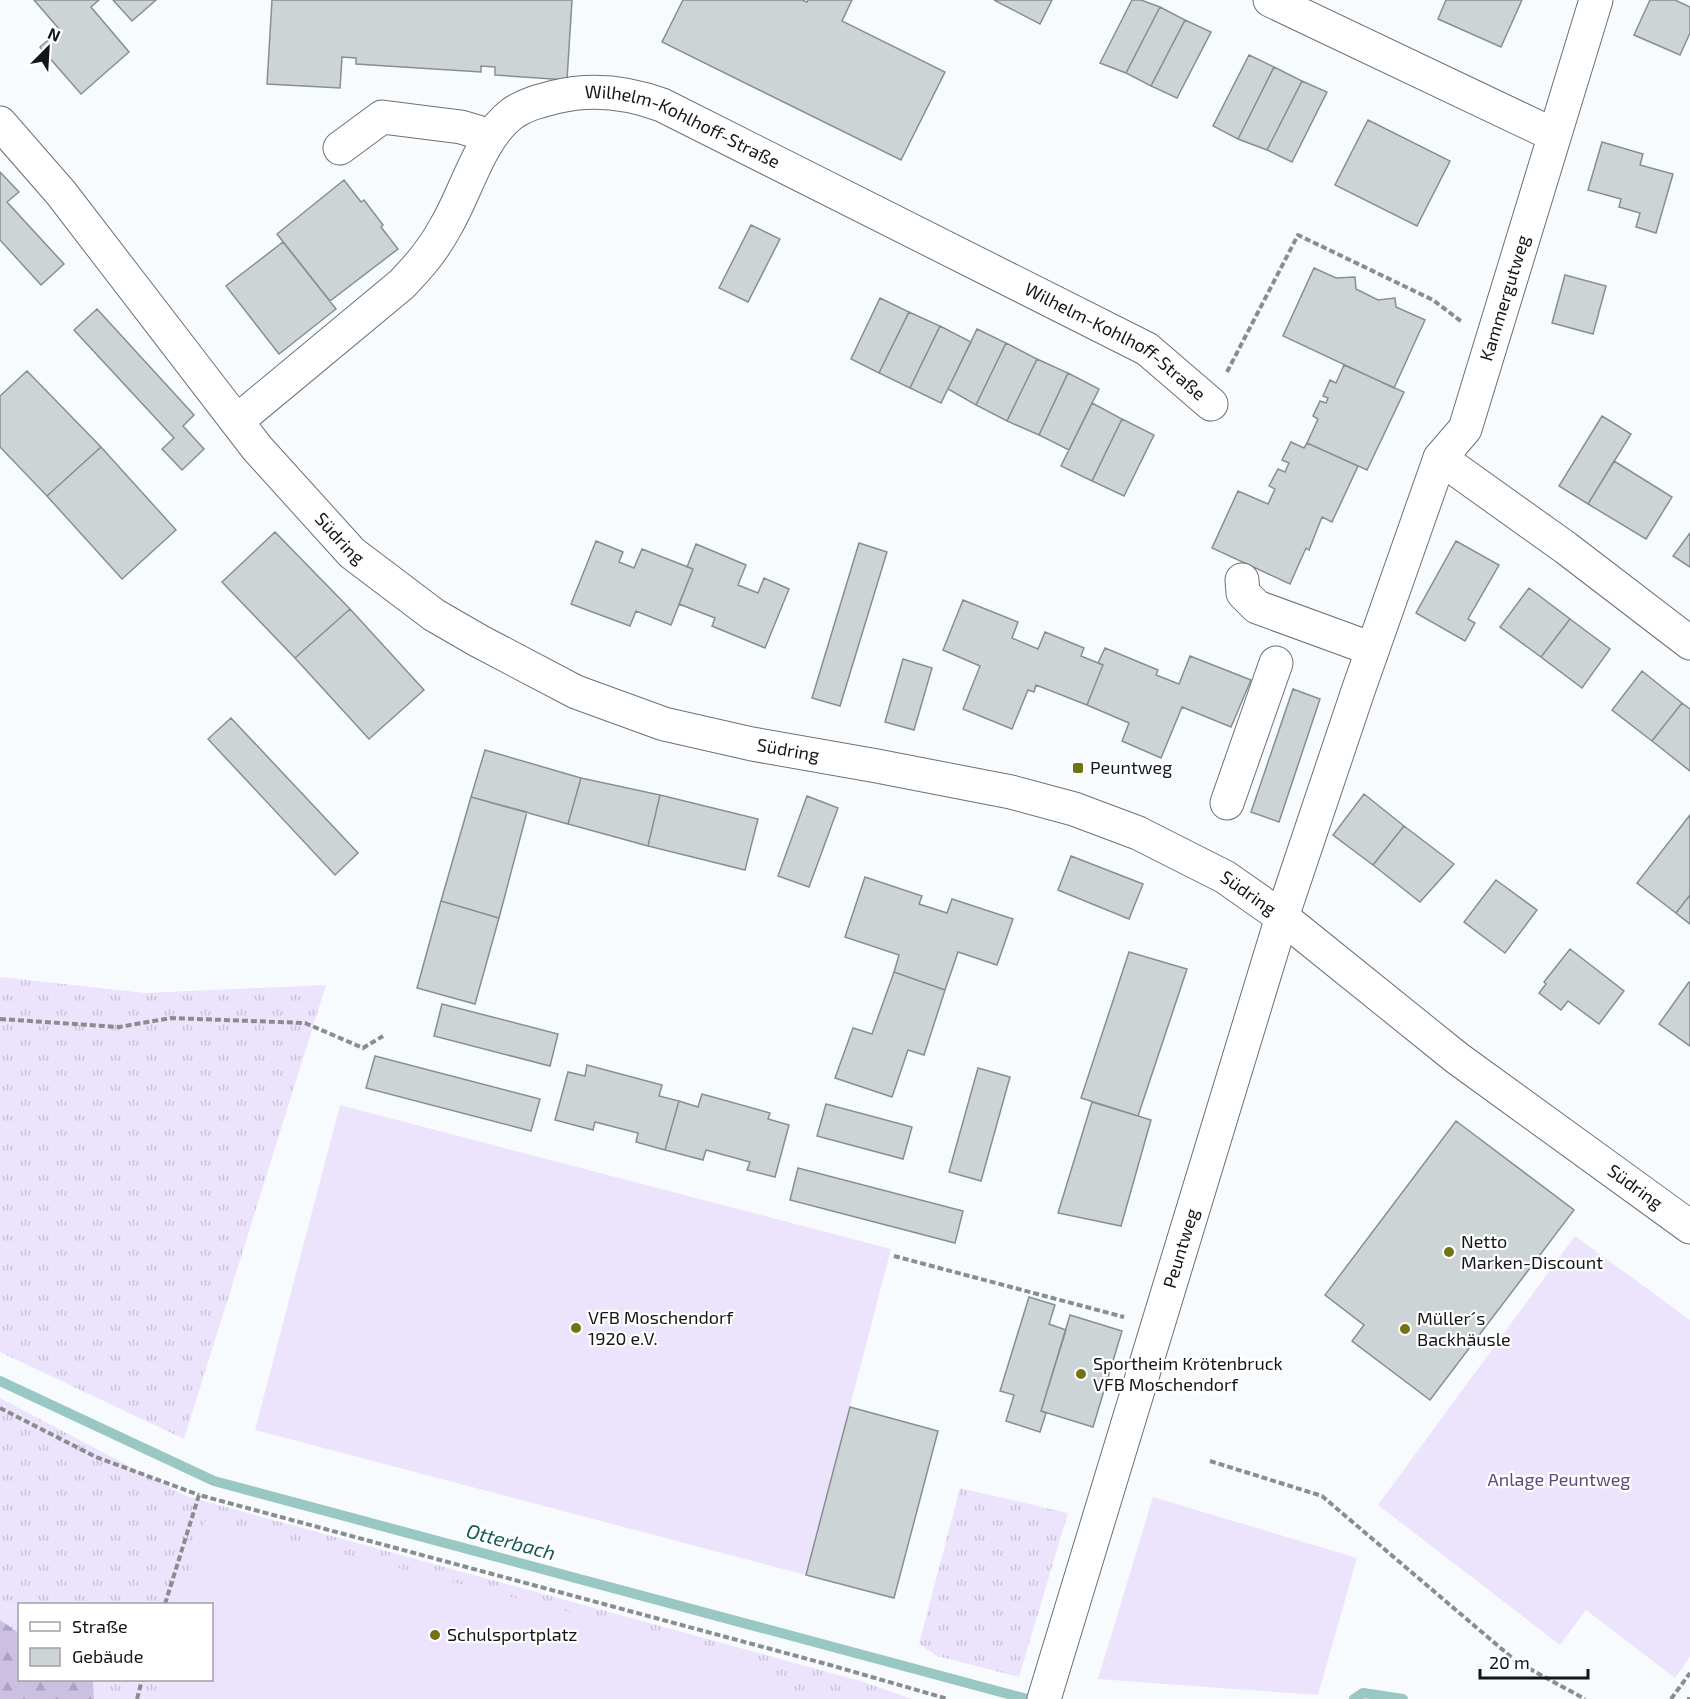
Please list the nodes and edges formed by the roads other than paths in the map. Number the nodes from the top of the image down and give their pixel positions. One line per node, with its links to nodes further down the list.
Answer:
1 (1270, 0): 4 (street)
2 (1596, 0): 4 (street, Kammergutweg)
3 (0, 123): 8 (street, Südring)
4 (1554, 135): 9 (street, Kammergutweg)
5 (491, 136): 6 (street); 7 (street, Wilhelm-Kohlhoff-Straße); 8 (street, Wilhelm-Kohlhoff-Straße)
6 (340, 148)
7 (1211, 404)
8 (237, 421): 15 (street, Südring)
9 (1440, 458): 11 (street); 12 (street, Peuntweg)
10 (1242, 580): 12 (street)
11 (1690, 643)
12 (1372, 649): 15 (street, Peuntweg)
13 (1276, 663): 14 (street)
14 (1227, 803)
15 (1282, 917): 16 (street, Südring); 17 (street, Peuntweg)
16 (1690, 1227)
17 (1045, 1697)

